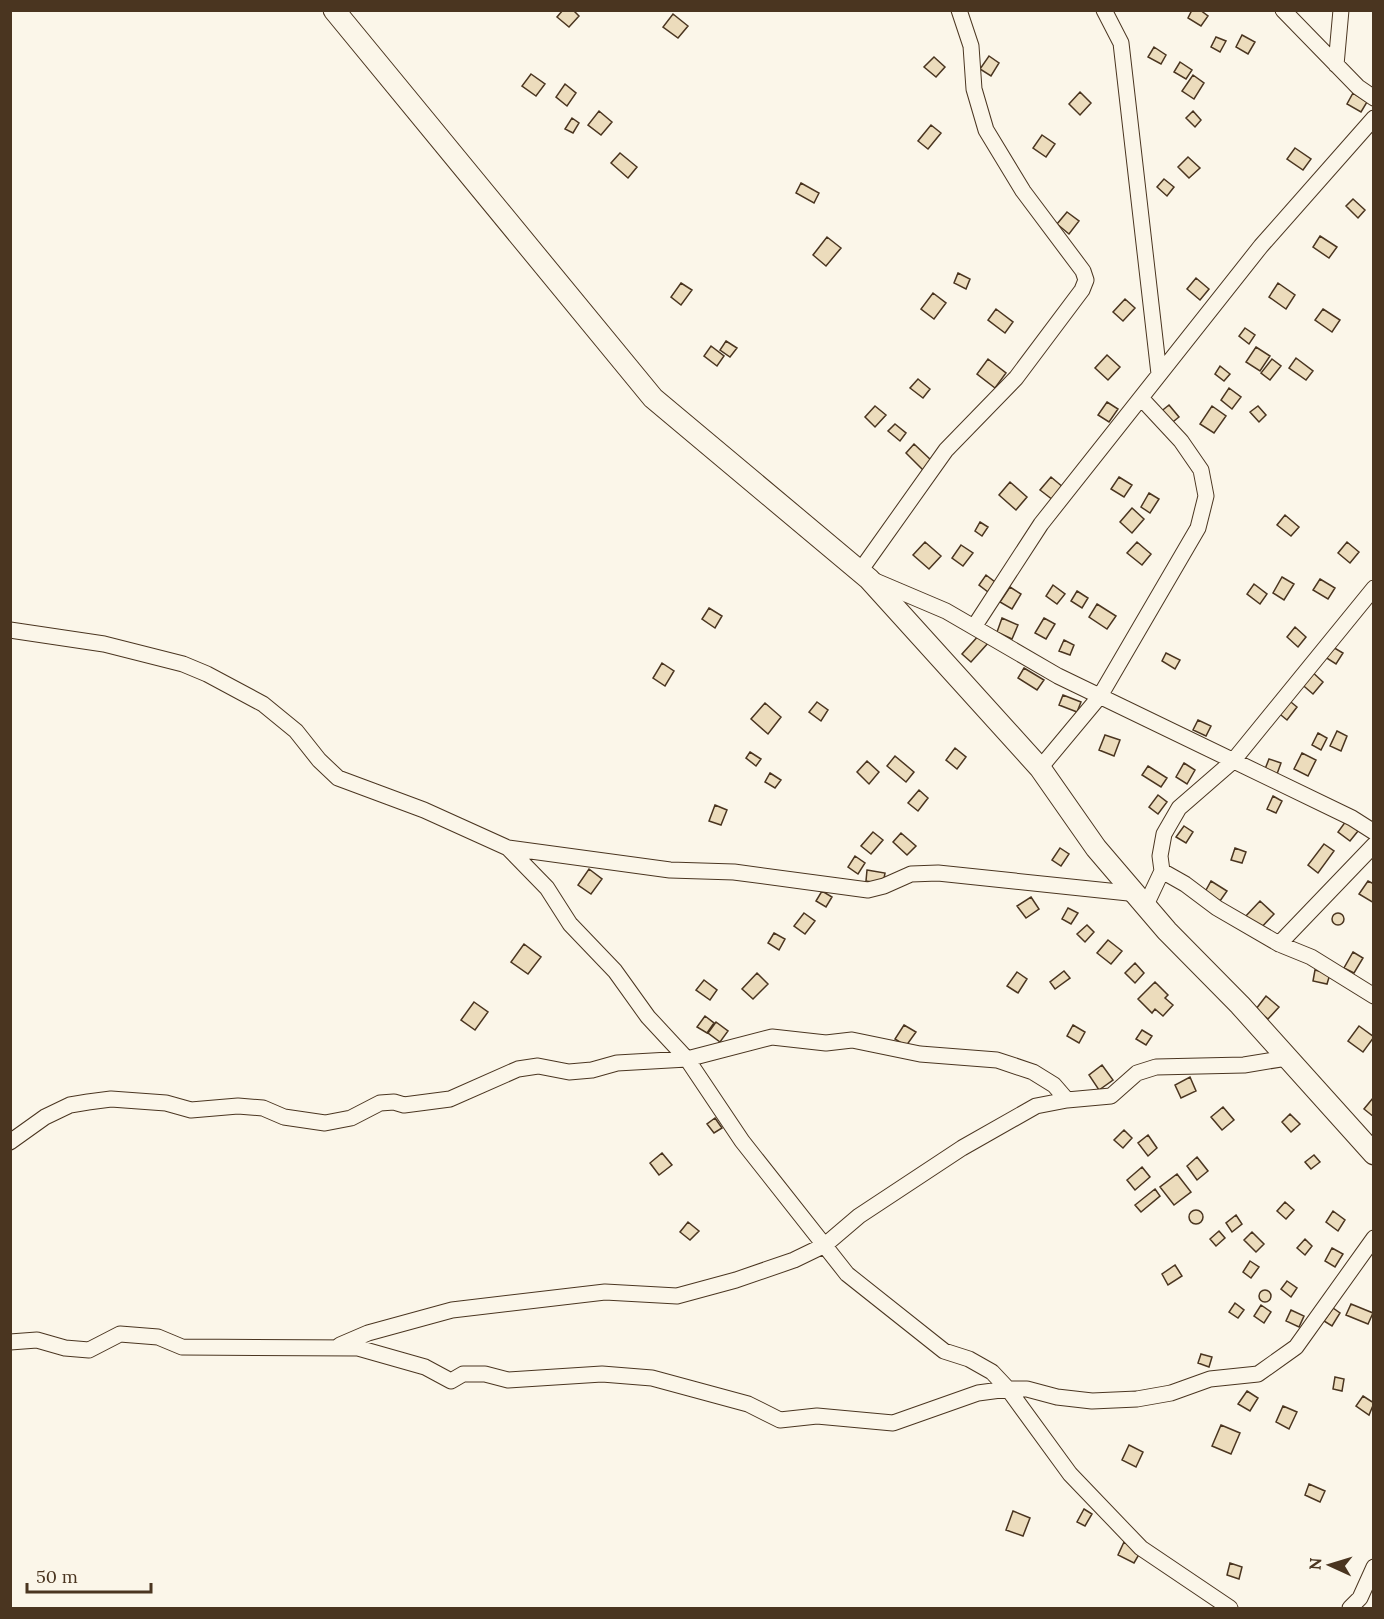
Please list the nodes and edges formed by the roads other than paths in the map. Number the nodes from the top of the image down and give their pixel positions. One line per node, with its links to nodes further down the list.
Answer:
1 (334, 10): 11 (street)
2 (959, 10): 11 (street)
3 (1104, 10): 9 (street)
4 (1341, 10): 6 (street)
5 (1283, 12): 6 (street)
6 (1336, 65): 7 (street)
7 (1374, 98)
8 (1374, 118): 9 (street)
9 (1159, 374): 10 (street)
10 (1141, 398): 13 (street); 15 (street)
11 (865, 575): 13 (street); 17 (street)
12 (1374, 588): 16 (street)
13 (974, 627): 15 (street)
14 (10, 630): 20 (street)
15 (1100, 696): 16 (street); 17 (street)
16 (1233, 761): 18 (street); 21 (street)
17 (1040, 768): 22 (street)
18 (1374, 832)
19 (1374, 845): 23 (street)
20 (508, 848): 22 (street); 26 (street)
21 (1162, 871): 22 (street); 23 (street)
22 (1142, 899): 25 (street)
23 (1279, 944): 24 (street)
24 (1374, 996)
25 (1287, 1058): 27 (street); 29 (street)
26 (687, 1059): 27 (street); 28 (street); 31 (street)
27 (1067, 1100): 31 (street)
28 (10, 1142)
29 (1374, 1154)
30 (1374, 1238): 34 (street)
31 (825, 1245): 33 (street); 34 (street)
32 (10, 1342): 33 (street)
33 (331, 1349): 34 (street)
34 (1008, 1389): 36 (street)
35 (1374, 1567): 37 (street)
36 (1230, 1608)
37 (1350, 1608)

